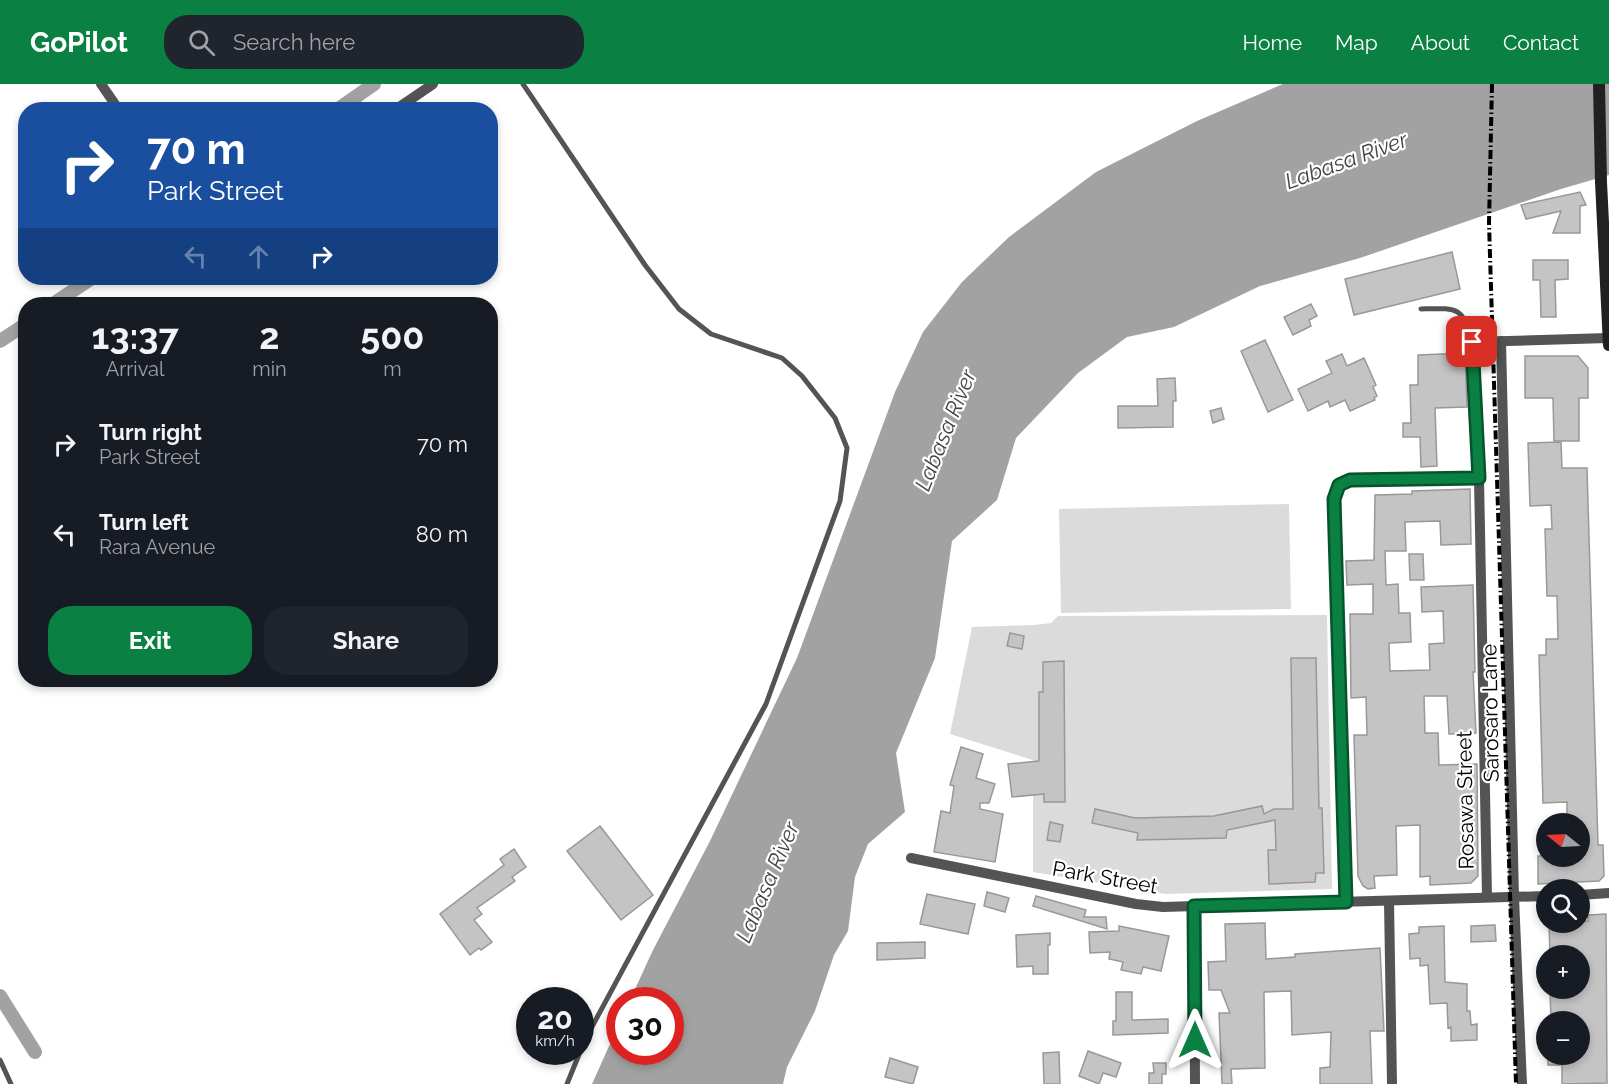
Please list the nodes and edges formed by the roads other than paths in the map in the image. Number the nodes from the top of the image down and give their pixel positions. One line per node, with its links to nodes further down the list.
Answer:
1 (101, 84): 5 (street)
2 (433, 84): 6 (street)
3 (523, 84): 21 (lane)
4 (1599, 84): 9 (main road)
5 (113, 102)
6 (407, 102)
7 (1421, 309): 10 (lane)
8 (1501, 341): 9 (street); 10 (street); 17 (street, Sarosaro Lane)
9 (1609, 341)
10 (1472, 342): 11 (street, Rosawa Street)
11 (1479, 478): 16 (street, Rosawa Street); 19 (street)
12 (911, 858): 20 (street, Park Street)
13 (1609, 893): 14 (street)
14 (1590, 894)
15 (1536, 896): 17 (street, Park Street)
16 (1487, 897): 17 (street, Park Street); 18 (street, Park Street)
17 (1514, 897): 28 (street, Sarosaro Lane)
18 (1389, 901): 19 (street, Park Street); 27 (street)
19 (1346, 902): 20 (street, Park Street)
20 (1194, 906): 26 (street)
21 (594, 1024)
22 (0, 1060): 24 (lane)
23 (574, 1065): 25 (lane)
24 (11, 1084)
25 (567, 1084)
26 (1195, 1084)
27 (1392, 1084)
28 (1522, 1084)

